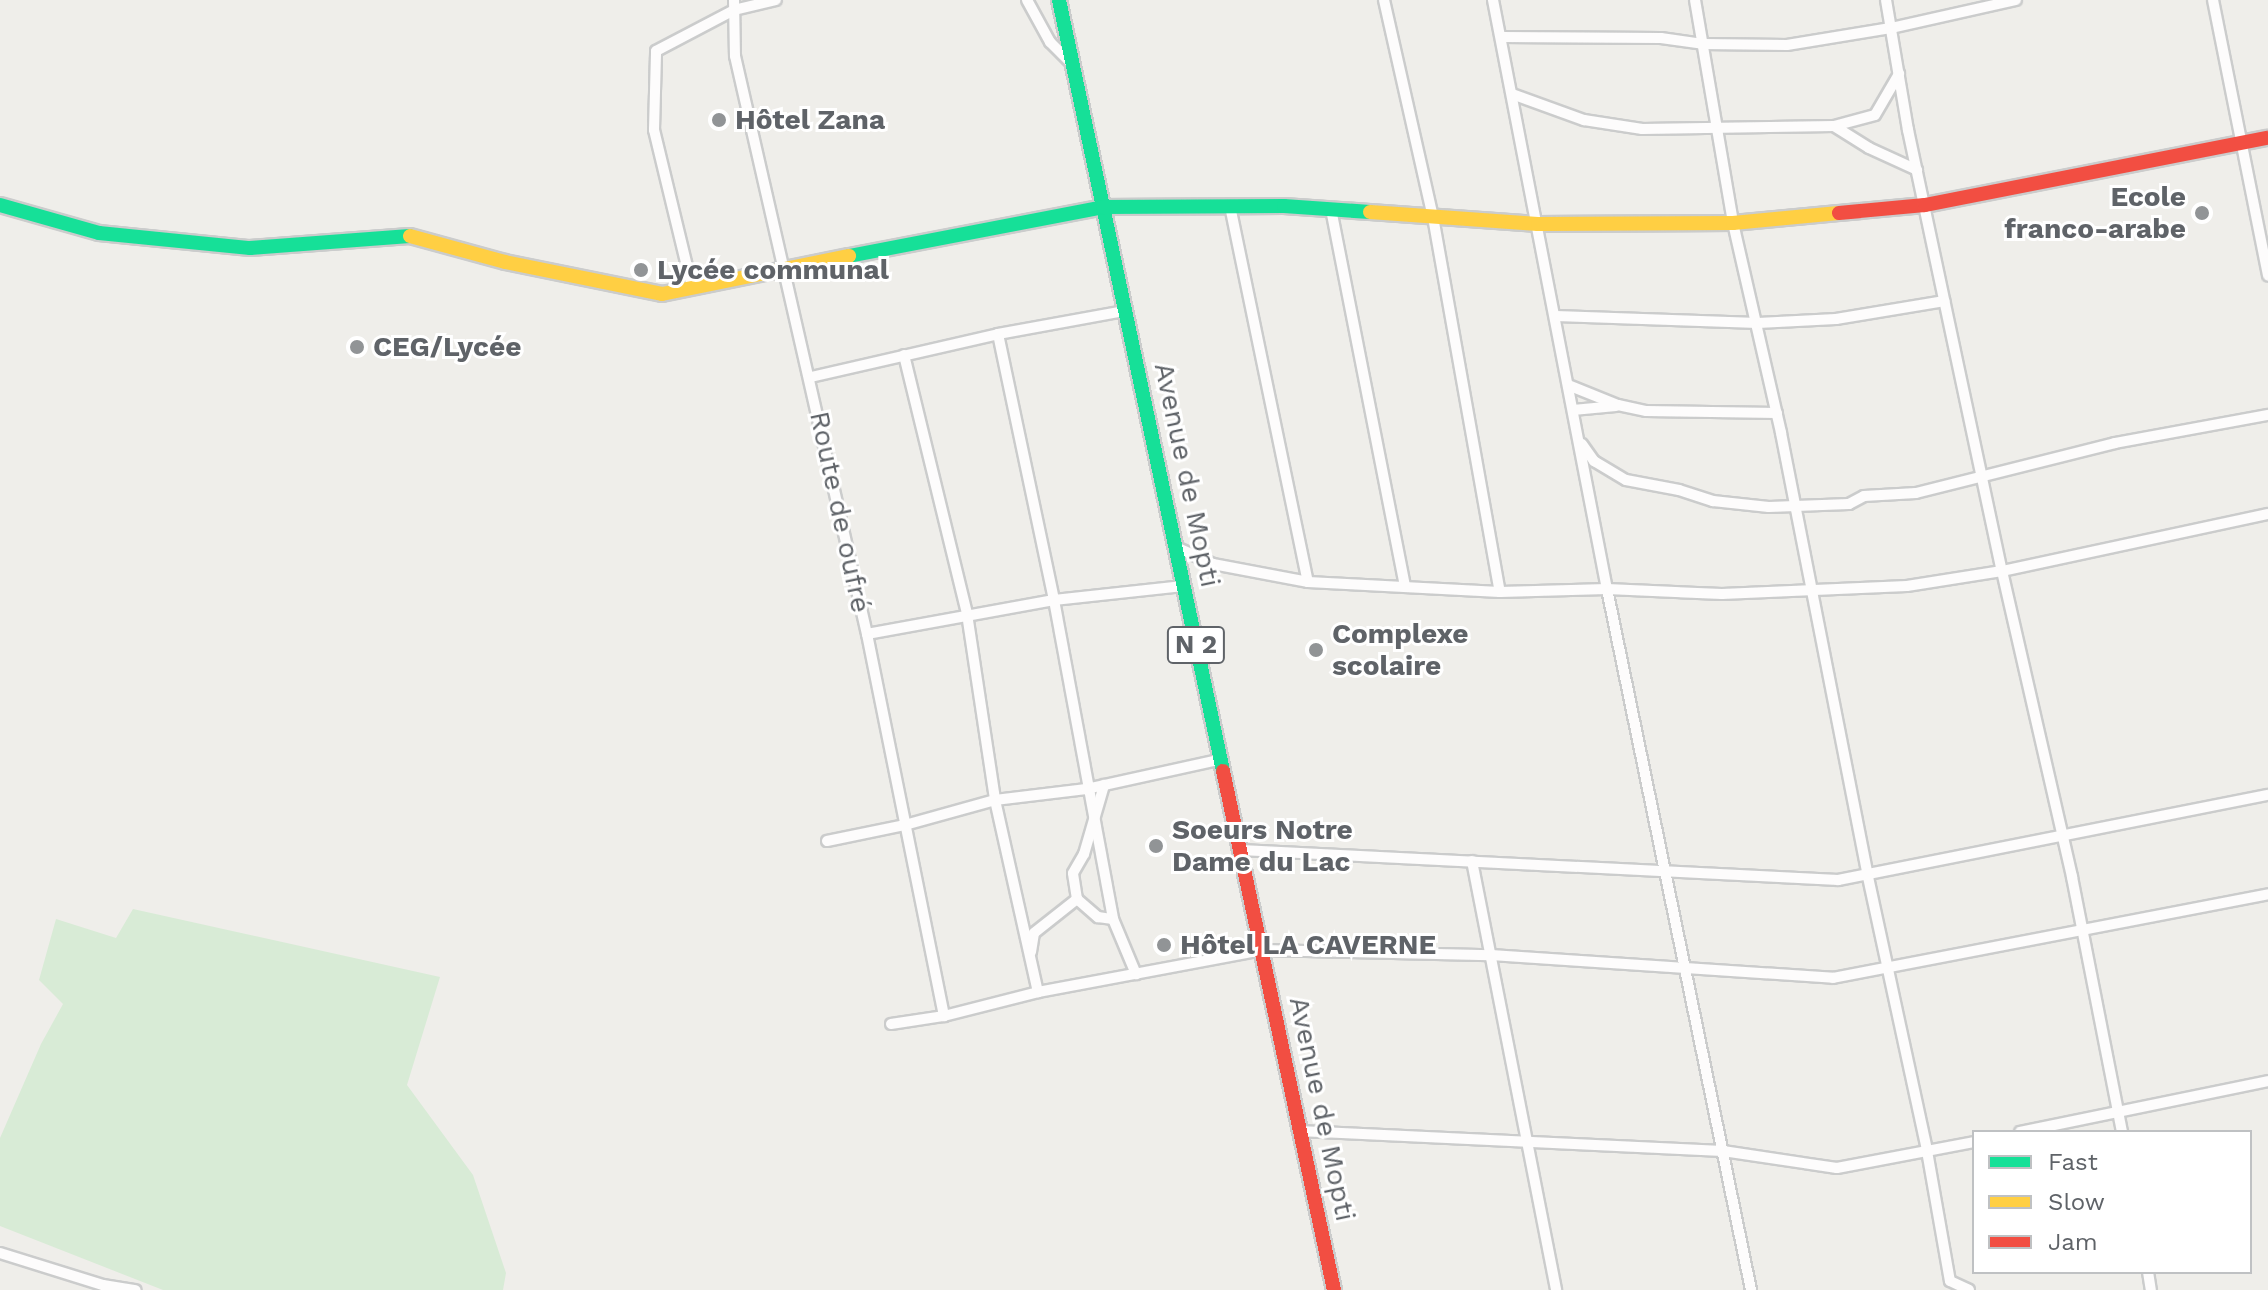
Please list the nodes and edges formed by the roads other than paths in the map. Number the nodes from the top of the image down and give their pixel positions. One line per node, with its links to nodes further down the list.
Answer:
1 (776, 0): 10 (street)
2 (1027, 0): 14 (street)
3 (1059, 0): 14 (street, Avenue de Mopti / N 2)
4 (1384, 0): 27 (street)
5 (1493, 0): 12 (street)
6 (1695, 0): 13 (street)
7 (1886, 0): 11 (street)
8 (2016, 0): 11 (street)
9 (2213, 0): 20 (street)
10 (734, 5): 30 (street, Route de oufré); 32 (street)
11 (1891, 28): 13 (street); 15 (street)
12 (1501, 37): 13 (street); 16 (street)
13 (1703, 44): 18 (street)
14 (1073, 64): 25 (street, Avenue de Mopti / N 2)
15 (1899, 74): 17 (street); 21 (street)
16 (1512, 94): 18 (street); 29 (street)
17 (1834, 126): 18 (street); 21 (street)
18 (1717, 128): 28 (street)
19 (2268, 138): 20 (street)
20 (2241, 142): 23 (street); 31 (street)
21 (1917, 170): 23 (street)
22 (0, 205): 32 (street)
23 (1925, 205): 28 (street); 33 (street)
24 (1230, 206): 25 (street); 26 (street); 51 (street)
25 (1103, 207): 30 (street); 34 (street, Avenue de Mopti / N 2)
26 (1331, 209): 27 (street); 53 (street)
27 (1433, 217): 29 (street); 55 (street)
28 (1733, 223): 29 (street); 36 (street)
29 (1538, 224): 35 (street)
30 (784, 268): 32 (street); 39 (street, Route de oufré)
31 (2268, 276)
32 (692, 287)
33 (1945, 301): 36 (street); 46 (street)
34 (1125, 311): 37 (street); 49 (street, Avenue de Mopti / N 2)
35 (1556, 316): 36 (street); 40 (street)
36 (1758, 323): 43 (street)
37 (998, 334): 38 (street); 57 (street)
38 (904, 355): 39 (street); 58 (street)
39 (811, 377): 59 (street, Route de oufré)
40 (1568, 385): 41 (street); 42 (street)
41 (1618, 405): 42 (street); 43 (street)
42 (1573, 410): 45 (street)
43 (1777, 413): 47 (street)
44 (2268, 415): 46 (street)
45 (1579, 439): 47 (street); 54 (street)
46 (1982, 475): 47 (street); 50 (street)
47 (1795, 506): 56 (street)
48 (2268, 514): 50 (street)
49 (1176, 547): 51 (street); 52 (street, Avenue de Mopti / N 2)
50 (2002, 571): 56 (street); 67 (street)
51 (1308, 582): 53 (street)
52 (1183, 586): 57 (street); 60 (street, Avenue de Mopti / N 2)
53 (1405, 586): 55 (street)
54 (1607, 589): 55 (street); 56 (street); 71 (street)
55 (1500, 592)
56 (1811, 592): 72 (street)
57 (1054, 600): 58 (street); 62 (street)
58 (967, 614): 59 (street); 64 (street)
59 (867, 634): 66 (street, Route de oufré)
60 (1222, 759): 61 (street); 69 (street, Avenue de Mopti / N 2)
61 (1104, 785): 62 (street); 65 (street)
62 (1086, 789): 64 (street); 65 (street)
63 (2268, 795): 67 (street)
64 (995, 800): 66 (street); 79 (street)
65 (1092, 817): 74 (street); 75 (street)
66 (905, 825): 68 (street); 84 (street, Route de oufré)
67 (2063, 837): 72 (street); 76 (street)
68 (827, 841)
69 (1241, 850): 70 (street); 77 (street, Avenue de Mopti / N 2)
70 (1472, 861): 71 (street); 78 (street)
71 (1666, 872): 72 (street); 80 (street)
72 (1868, 877): 81 (street)
73 (2268, 894): 76 (street)
74 (1077, 899): 75 (street); 79 (street)
75 (1113, 919): 82 (street)
76 (2083, 930): 81 (street); 87 (street)
77 (1262, 950): 78 (street); 82 (street); 90 (street, Avenue de Mopti / N 2)
78 (1491, 955): 80 (street); 92 (street)
79 (1030, 957): 83 (street)
80 (1685, 966): 81 (street); 93 (street)
81 (1888, 967): 94 (street)
82 (1136, 974): 83 (street)
83 (1038, 992): 84 (street)
84 (944, 1016): 85 (street)
85 (891, 1024)
86 (2268, 1081): 87 (street)
87 (2118, 1110): 88 (street); 89 (street)
88 (2029, 1130)
89 (2122, 1130)
90 (1299, 1131): 92 (street); 97 (street, Avenue de Mopti / N 2)
91 (1972, 1142): 94 (street)
92 (1528, 1144): 93 (street); 98 (street)
93 (1723, 1151): 94 (street); 99 (street)
94 (1927, 1151): 100 (street)
95 (0, 1253): 96 (street)
96 (136, 1290)
97 (1334, 1290)
98 (1556, 1290)
99 (1751, 1290)
100 (1969, 1290)

